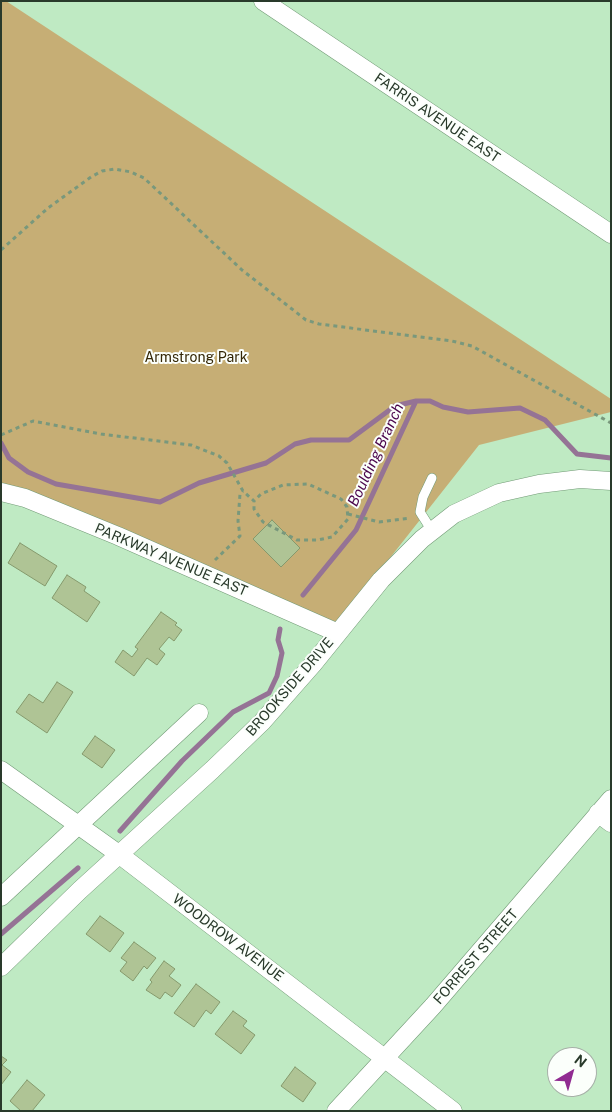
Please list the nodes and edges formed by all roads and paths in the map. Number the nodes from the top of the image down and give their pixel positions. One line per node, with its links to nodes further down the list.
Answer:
1 (263, 1): 2 (street, FARRIS AVENUE EAST)
2 (611, 234)
3 (1, 250): 4 (path)
4 (611, 423)
5 (1, 435): 8 (path)
6 (432, 478): 11 (lane)
7 (611, 481): 13 (street, BROOKSIDE DRIVE)
8 (243, 491): 10 (path); 14 (path)
9 (1, 492): 14 (street, PARKWAY AVENUE EAST)
10 (254, 501): 12 (path); 12 (path)
11 (420, 512): 12 (path); 13 (lane)
12 (350, 514)
13 (432, 531): 15 (street, BROOKSIDE DRIVE)
14 (202, 573): 15 (street, PARKWAY AVENUE EAST)
15 (338, 633): 21 (street, BROOKSIDE DRIVE)
16 (199, 713): 20 (street)
17 (1, 770): 20 (street, WOODROW AVENUE)
18 (611, 799): 19 (street, FORREST STREET)
19 (605, 818): 24 (street, FORREST STREET)
20 (77, 826): 21 (street, WOODROW AVENUE); 22 (street)
21 (120, 855): 23 (street, BROOKSIDE DRIVE); 24 (street, WOODROW AVENUE)
22 (1, 897)
23 (1, 967)
24 (384, 1058): 25 (street, FORREST STREET); 26 (street, WOODROW AVENUE)
25 (336, 1111)
26 (453, 1111)

